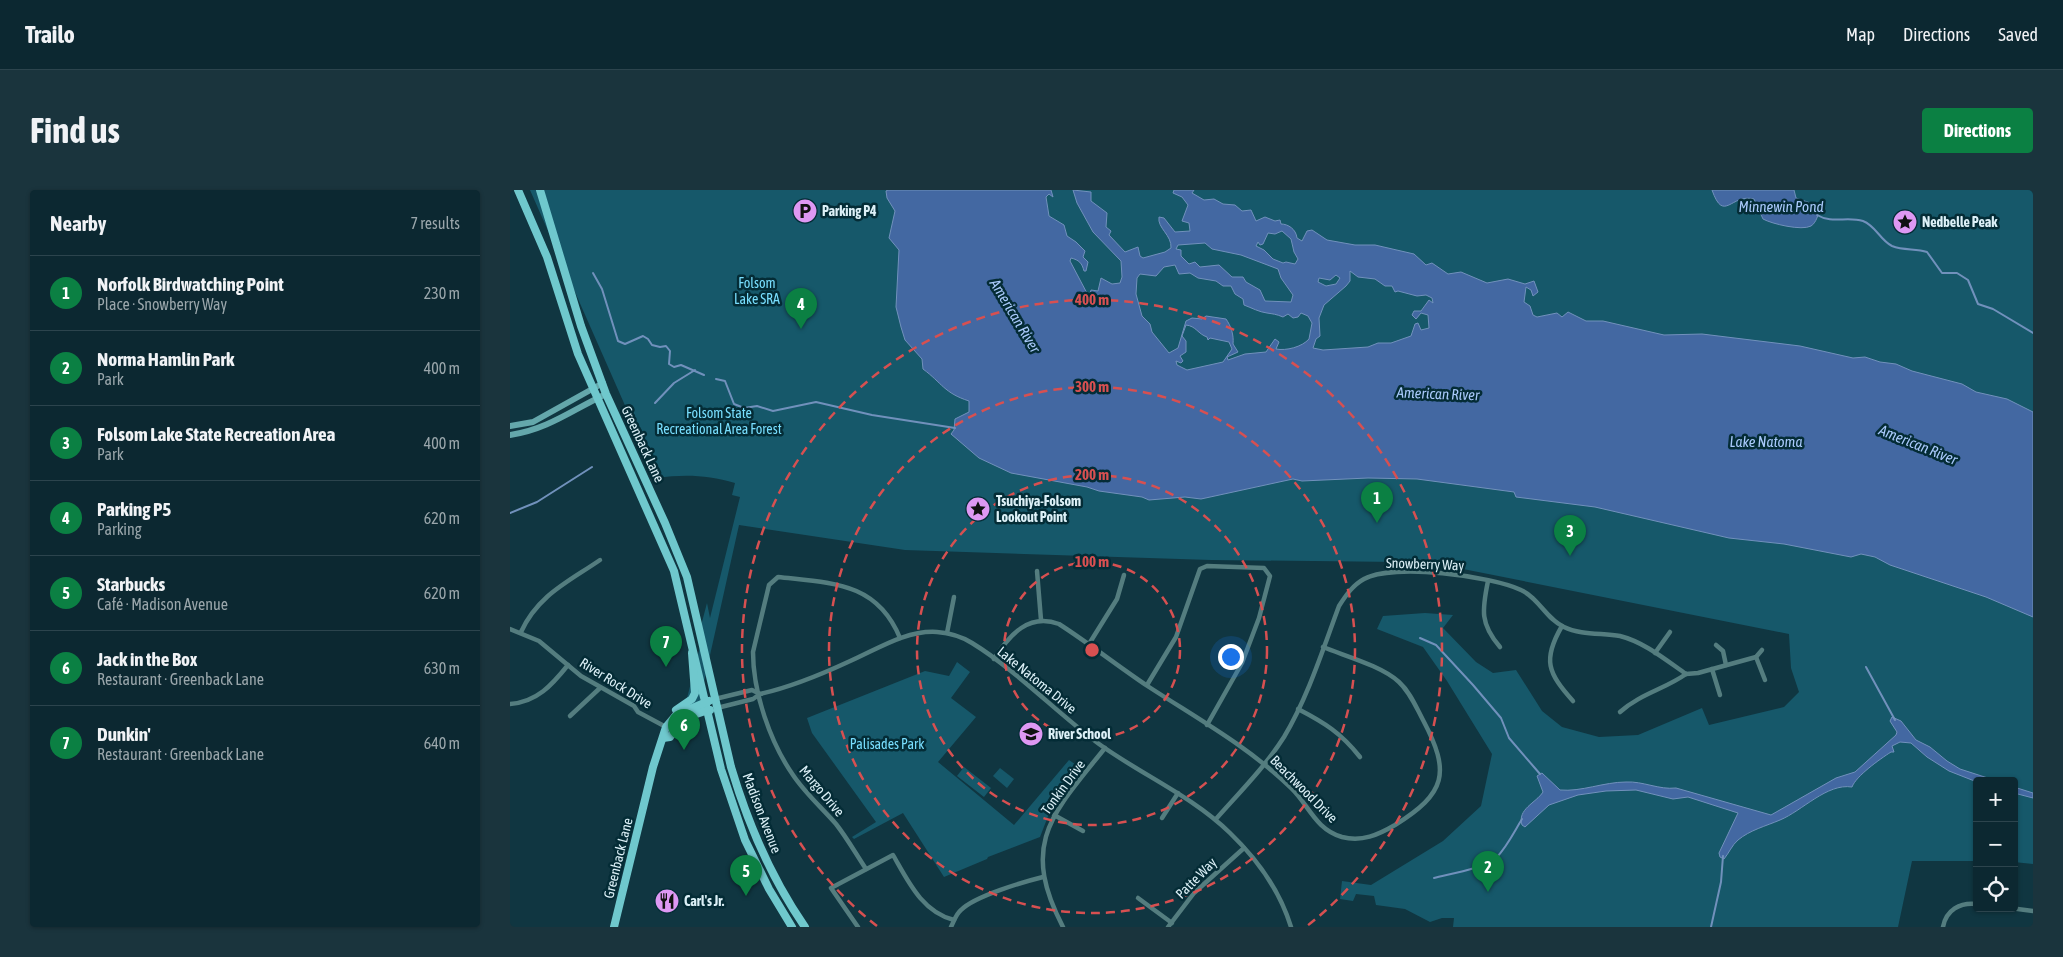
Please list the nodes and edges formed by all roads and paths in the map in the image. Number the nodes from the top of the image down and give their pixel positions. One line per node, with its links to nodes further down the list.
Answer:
1 (518, 190): 4 (main road, Greenback Lane)
2 (540, 190): 3 (main road, Greenback Lane)
3 (602, 383): 4 (main road); 5 (main road, Greenback Lane)
4 (593, 388): 6 (main road, Greenback Lane); 7 (main road)
5 (606, 394): 6 (main road); 39 (main road, Greenback Lane)
6 (597, 398): 8 (main road); 22 (main road, Greenback Lane)
7 (510, 426)
8 (510, 435)
9 (600, 560): 17 (street)
10 (1037, 570): 14 (street)
11 (1124, 575): 21 (street)
12 (1488, 581): 15 (street, Snowberry Way); 24 (street, Snowberry Way); 25 (street)
13 (954, 597): 19 (street)
14 (1041, 620): 21 (street, Beachwood Drive); 29 (street)
15 (1562, 626): 27 (street, Snowberry Way); 40 (street)
16 (510, 629): 17 (street, River Rock Drive)
17 (521, 632): 31 (street, River Rock Drive)
18 (1670, 632): 27 (street)
19 (947, 633): 20 (street, Lake Natoma Drive); 29 (street, Lake Natoma Drive)
20 (900, 638): 37 (street, Lake Natoma Drive); 37 (street, Margo Drive)
21 (1090, 644): 35 (street, Beachwood Drive)
22 (693, 646): 42 (main road, Greenback Lane); 47 (main road)
23 (1716, 646): 30 (street)
24 (1323, 647): 44 (street, Snowberry Way); 53 (street, Beachwood Drive)
25 (1500, 647)
26 (1762, 650): 28 (street)
27 (1655, 653): 33 (street, Snowberry Way)
28 (1756, 657): 30 (street); 34 (street)
29 (994, 659): 51 (street, Lake Natoma Drive)
30 (1726, 665): 32 (street)
31 (568, 666): 36 (street, River Rock Drive); 41 (street, River Rock Drive)
32 (1712, 669): 33 (street); 38 (street)
33 (1686, 674): 45 (street)
34 (1765, 680)
35 (1147, 686): 49 (street, Beachwood Drive); 49 (street)
36 (600, 688): 46 (street); 47 (street, River Rock Drive)
37 (760, 694): 39 (street, Lake Natoma Drive); 43 (street, Lake Natoma Drive); 60 (street, Margo Drive)
38 (1720, 695)
39 (715, 699): 42 (main road, Greenback Lane); 43 (main road, Madison Avenue)
40 (1573, 701)
41 (510, 704)
42 (706, 707): 43 (main road, Greenback Lane); 47 (main road, Greenback Lane); 48 (main road, Greenback Lane); 69 (main road, Madison Avenue)
43 (717, 708): 70 (main road, Madison Avenue)
44 (1298, 709): 52 (street); 53 (street, Snowberry Way)
45 (1620, 712)
46 (570, 716)
47 (668, 724): 48 (street); 50 (main road, Greenback Lane)
48 (679, 724): 50 (main road, Greenback Lane)
49 (1207, 725): 53 (street, Beachwood Drive)
50 (663, 738): 68 (main road, Greenback Lane)
51 (1105, 748): 54 (street, Lake Natoma Drive); 55 (street, Tonkin Drive)
52 (1360, 757)
53 (1264, 765): 57 (street, Snowberry Way)
54 (1178, 793): 56 (street); 57 (street, Lake Natoma Drive)
55 (1054, 815): 58 (street); 61 (street, Tonkin Drive)
56 (1162, 818)
57 (1216, 820): 59 (street, Lake Natoma Drive)
58 (1083, 831)
59 (1244, 848): 67 (street, Patte Way); 74 (street, Lake Natoma Drive)
60 (866, 869): 66 (street); 71 (street)
61 (1042, 876): 66 (street); 73 (street, Tonkin Drive)
62 (1138, 898): 67 (street)
63 (1973, 904): 75 (street)
64 (2018, 909): 65 (street)
65 (2033, 911)
66 (954, 920): 72 (street)
67 (1170, 925)
68 (614, 927)
69 (792, 927)
70 (805, 927)
71 (858, 927)
72 (951, 927)
73 (1063, 927)
74 (1291, 927)
75 (1943, 927)

